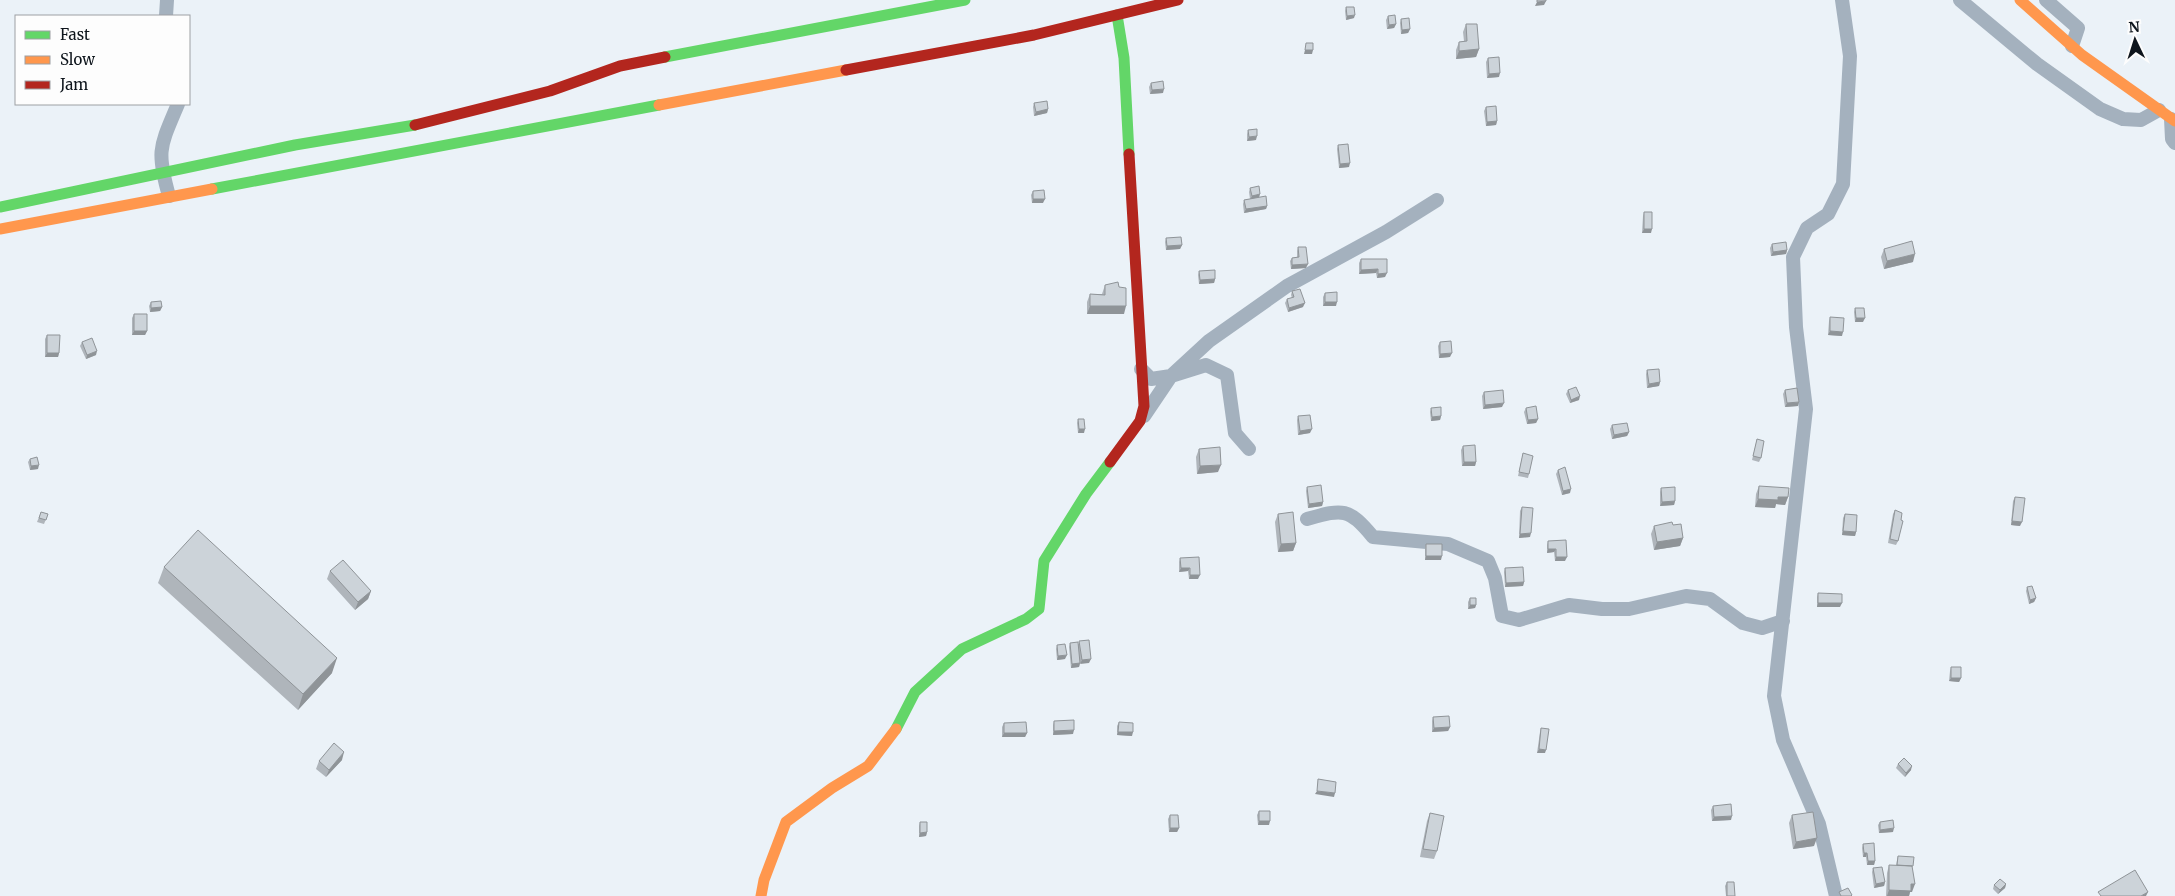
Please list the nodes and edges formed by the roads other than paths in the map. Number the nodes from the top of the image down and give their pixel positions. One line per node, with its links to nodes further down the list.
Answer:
1 (167, 0): 8 (street)
2 (965, 0): 15 (street)
3 (1178, 0): 9 (street)
4 (1842, 0): 25 (street)
5 (1960, 0): 12 (street)
6 (2020, 0): 10 (street)
7 (2046, 0): 10 (street)
8 (166, 15)
9 (1117, 15): 16 (street); 20 (street)
10 (2072, 46): 12 (street)
11 (178, 105): 15 (street)
12 (2159, 110): 13 (street)
13 (2173, 120): 14 (street)
14 (2175, 143)
15 (162, 174): 16 (street); 18 (street)
16 (169, 196): 19 (street)
17 (1437, 200): 21 (street)
18 (0, 207)
19 (0, 229)
20 (1141, 369): 21 (street); 22 (street)
21 (1171, 376): 22 (street); 23 (street)
22 (1140, 421): 26 (street)
23 (1249, 449)
24 (1307, 519): 25 (street)
25 (1783, 621): 27 (street)
26 (760, 896)
27 (1836, 896)

